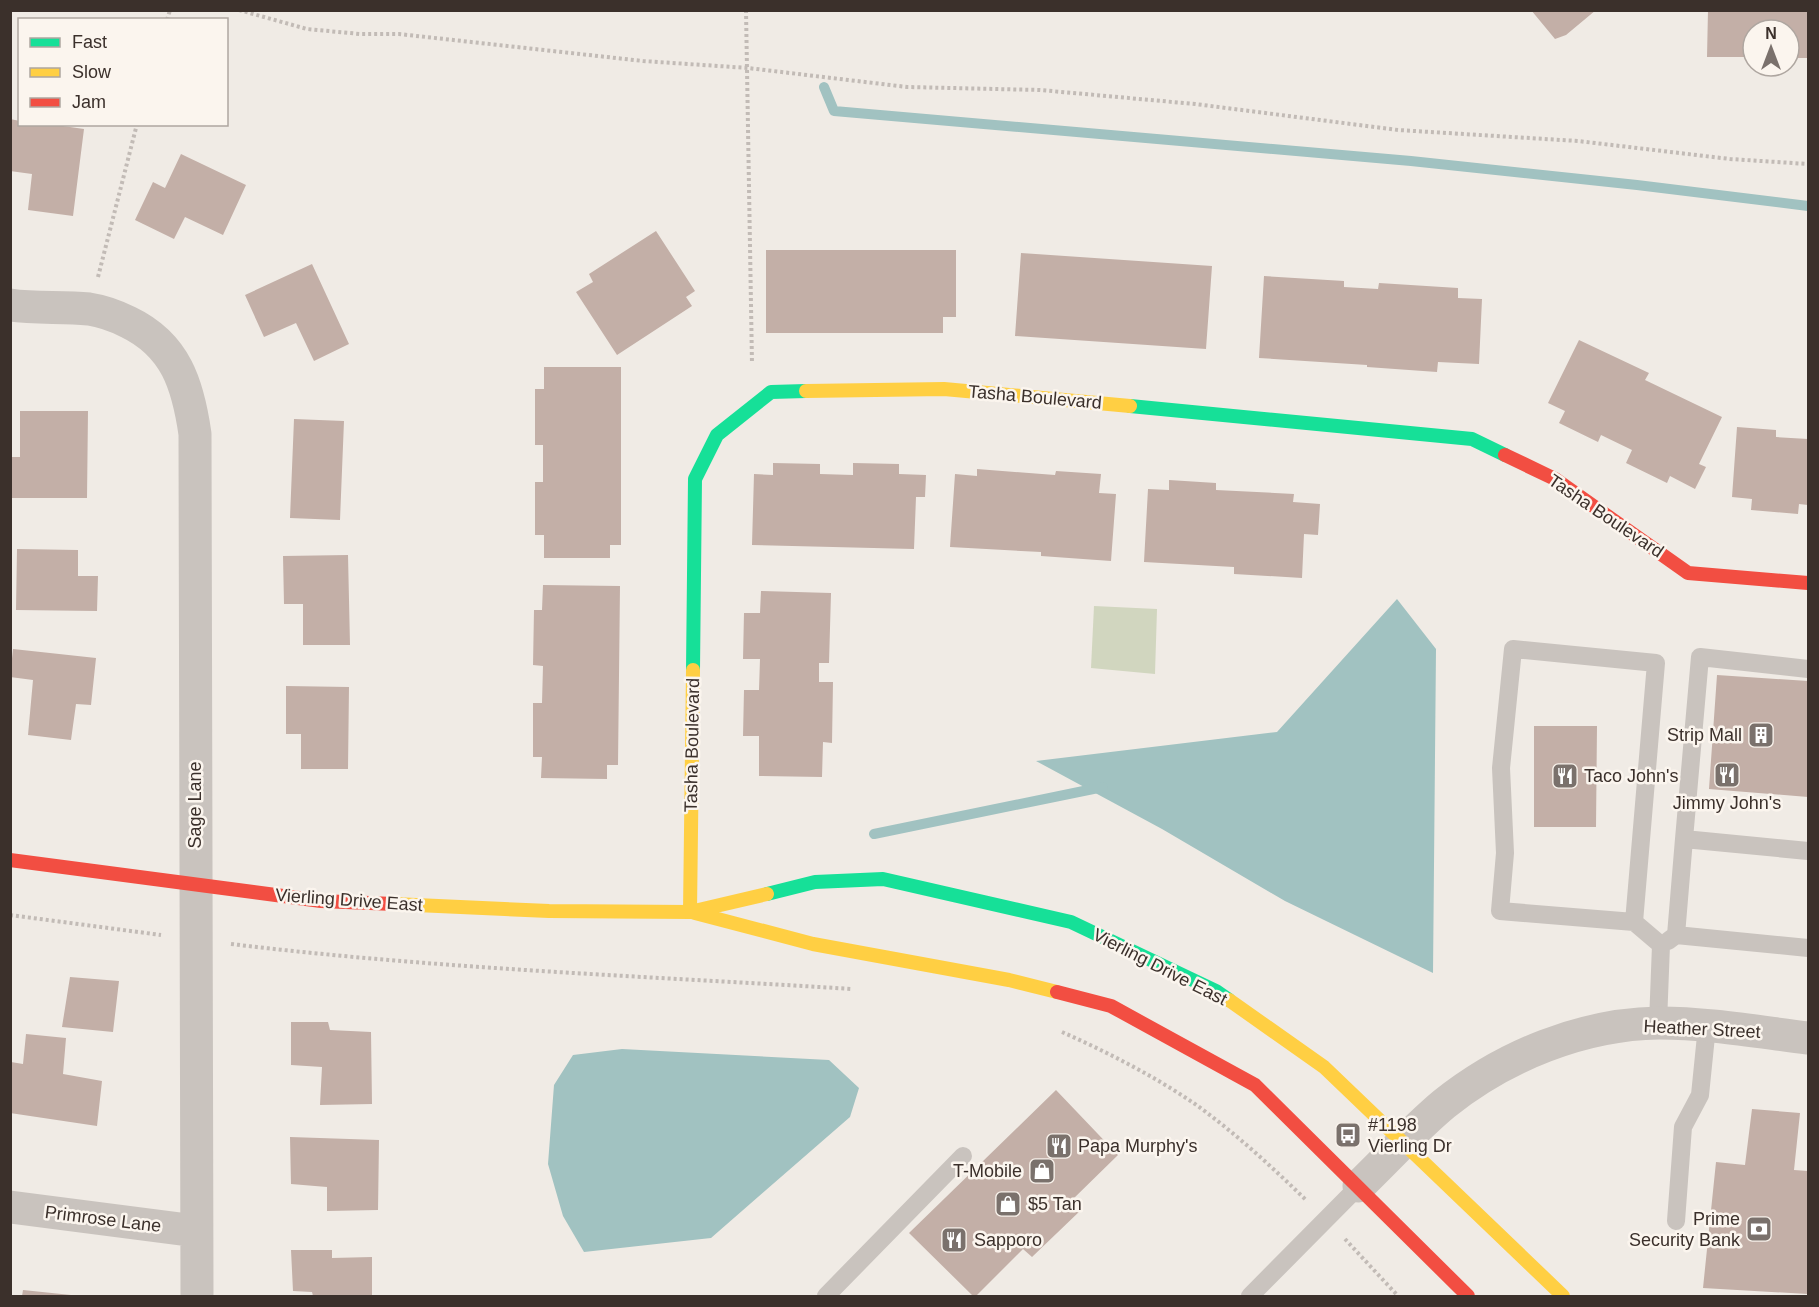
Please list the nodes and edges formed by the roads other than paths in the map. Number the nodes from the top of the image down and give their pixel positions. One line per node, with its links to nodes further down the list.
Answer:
1 (10, 304): 7 (street, Sage Lane)
2 (1809, 583): 8 (street, Tasha Boulevard)
3 (1809, 669): 4 (lane)
4 (1684, 839): 5 (lane); 10 (lane)
5 (1809, 851)
6 (10, 860): 7 (street, Vierling Drive East)
7 (195, 885): 8 (street, Vierling Drive East); 20 (street, Sage Lane)
8 (690, 912): 15 (street, Vierling Drive East); 17 (street, Vierling Drive East)
9 (1634, 922): 9 (lane); 10 (lane)
10 (1669, 940): 11 (lane); 12 (lane)
11 (1809, 948)
12 (1658, 1023): 13 (street, Heather Street); 15 (street, Heather Street)
13 (1707, 1026): 14 (street, Heather Street); 19 (lane)
14 (1809, 1038)
15 (1403, 1143): 17 (street, Heather Street); 25 (street, Vierling Drive East)
16 (963, 1156): 22 (lane)
17 (1359, 1186): 23 (lane); 24 (street, Vierling Drive East)
18 (10, 1207): 20 (street, Primrose Lane)
19 (1676, 1221)
20 (196, 1231): 21 (street, Sage Lane)
21 (197, 1296)
22 (826, 1296)
23 (1250, 1296)
24 (1468, 1296)
25 (1563, 1296)

